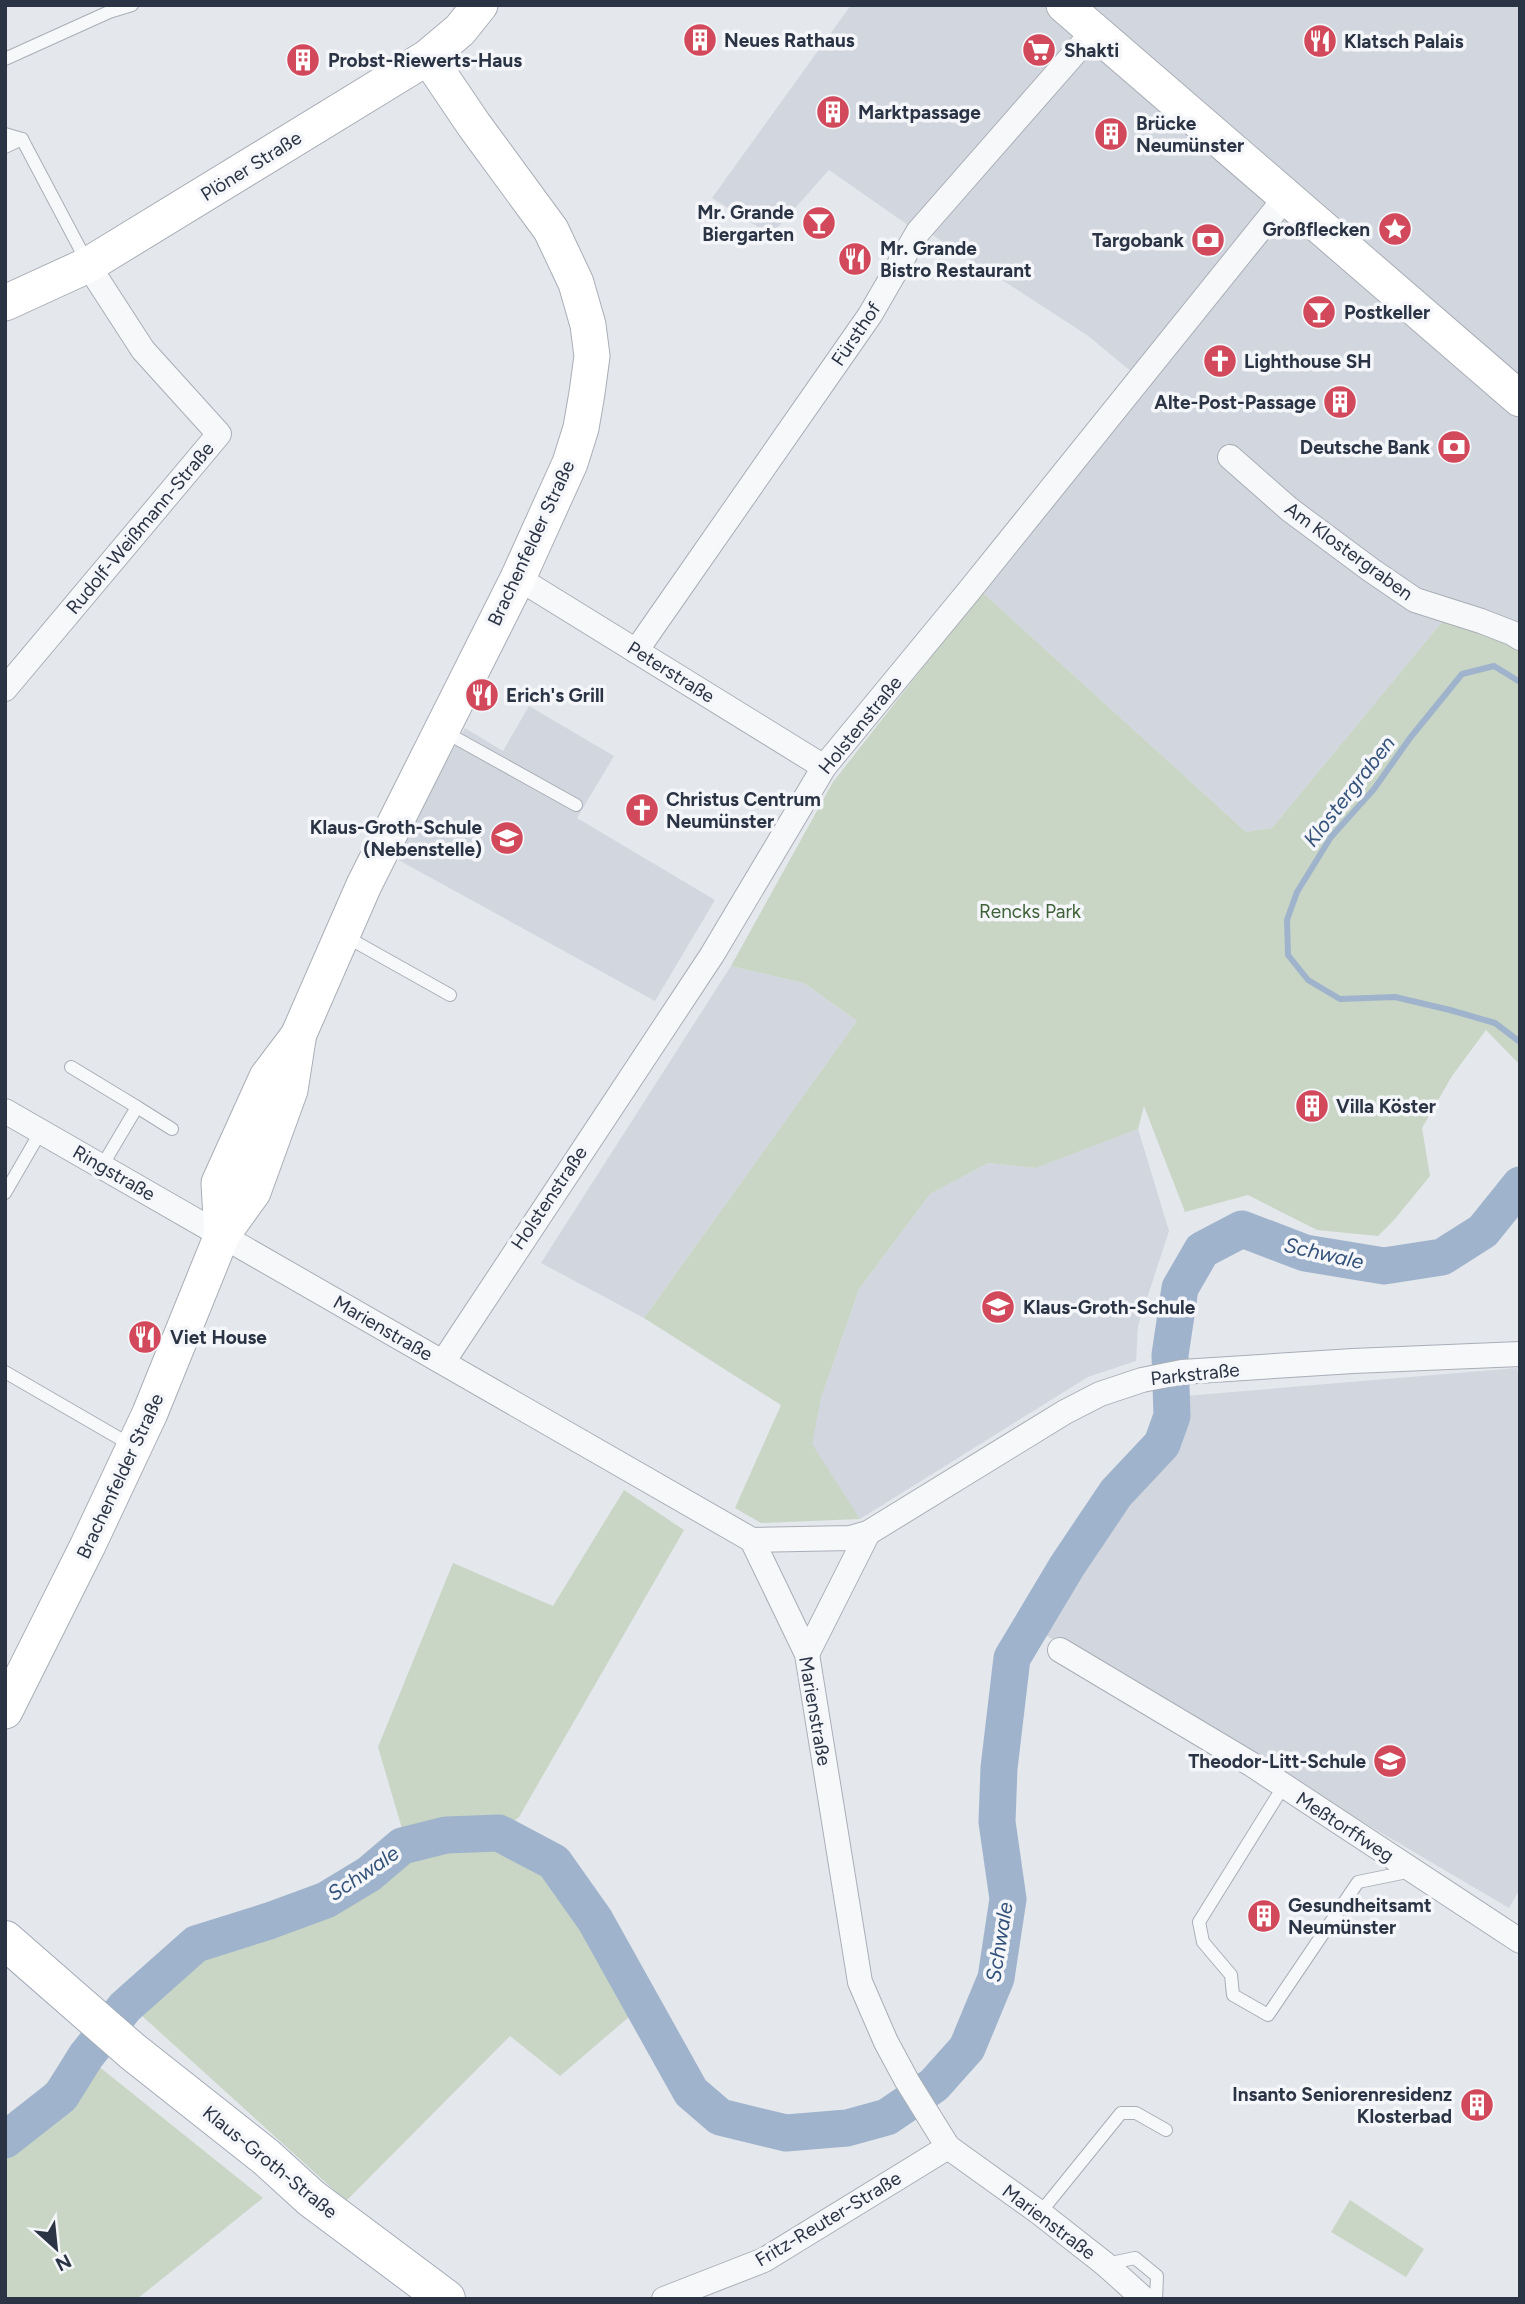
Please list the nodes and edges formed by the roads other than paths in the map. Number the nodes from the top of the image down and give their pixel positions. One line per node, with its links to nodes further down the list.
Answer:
1 (132, 5): 6 (lane)
2 (481, 5): 5 (street, Plöner Straße)
3 (1064, 5): 4 (street)
4 (1094, 31): 10 (street); 17 (street, Fürsthof)
5 (428, 57): 11 (street, Plöner Straße); 15 (street, Brachenfelder Straße)
6 (5, 59)
7 (5, 134): 8 (lane)
8 (22, 139): 9 (lane); 11 (lane)
9 (5, 147)
10 (1286, 197): 13 (street); 20 (street, Holstenstraße)
11 (88, 265): 12 (street, Plöner Straße); 18 (street, Rudolf-Weißmann-Straße)
12 (5, 303)
13 (1520, 399)
14 (1230, 457): 16 (street, Am Klostergraben)
15 (518, 578): 17 (street, Peterstraße); 19 (street, Brachenfelder Straße)
16 (1520, 638)
17 (636, 652): 20 (street, Peterstraße)
18 (5, 689)
19 (442, 730): 21 (lane); 22 (street, Brachenfelder Straße)
20 (824, 766): 33 (street, Holstenstraße)
21 (576, 805)
22 (343, 935): 23 (lane); 31 (street, Brachenfelder Straße)
23 (450, 995)
24 (71, 1067): 25 (lane)
25 (137, 1107): 27 (lane); 29 (lane)
26 (5, 1111): 28 (street, Ringstraße)
27 (172, 1129)
28 (41, 1131): 29 (street, Ringstraße); 30 (lane)
29 (102, 1166): 31 (street, Ringstraße)
30 (5, 1193)
31 (222, 1235): 33 (street, Marienstraße); 35 (street, Brachenfelder Straße)
32 (1520, 1354): 36 (street, Parkstraße)
33 (443, 1362): 37 (street, Marienstraße)
34 (5, 1372): 35 (lane)
35 (134, 1447): 40 (street, Brachenfelder Straße)
36 (868, 1533): 37 (street); 39 (street)
37 (752, 1540): 39 (street, Marienstraße)
38 (1060, 1650): 41 (street, Meßtorffweg)
39 (807, 1654): 46 (street, Marienstraße)
40 (5, 1711)
41 (1283, 1787): 42 (street, Meßtorffweg); 42 (lane)
42 (1413, 1871): 44 (street, Meßtorffweg)
43 (5, 1940): 49 (main road, Klaus-Groth-Straße)
44 (1520, 1941)
45 (1166, 2130): 47 (lane)
46 (948, 2147): 47 (street, Marienstraße); 50 (street, Fritz-Reuter-Straße)
47 (1040, 2213): 48 (street, Marienstraße)
48 (1105, 2264): 51 (street, Marienstraße); 52 (lane)
49 (446, 2299)
50 (664, 2299)
51 (1144, 2299)
52 (1156, 2299)

